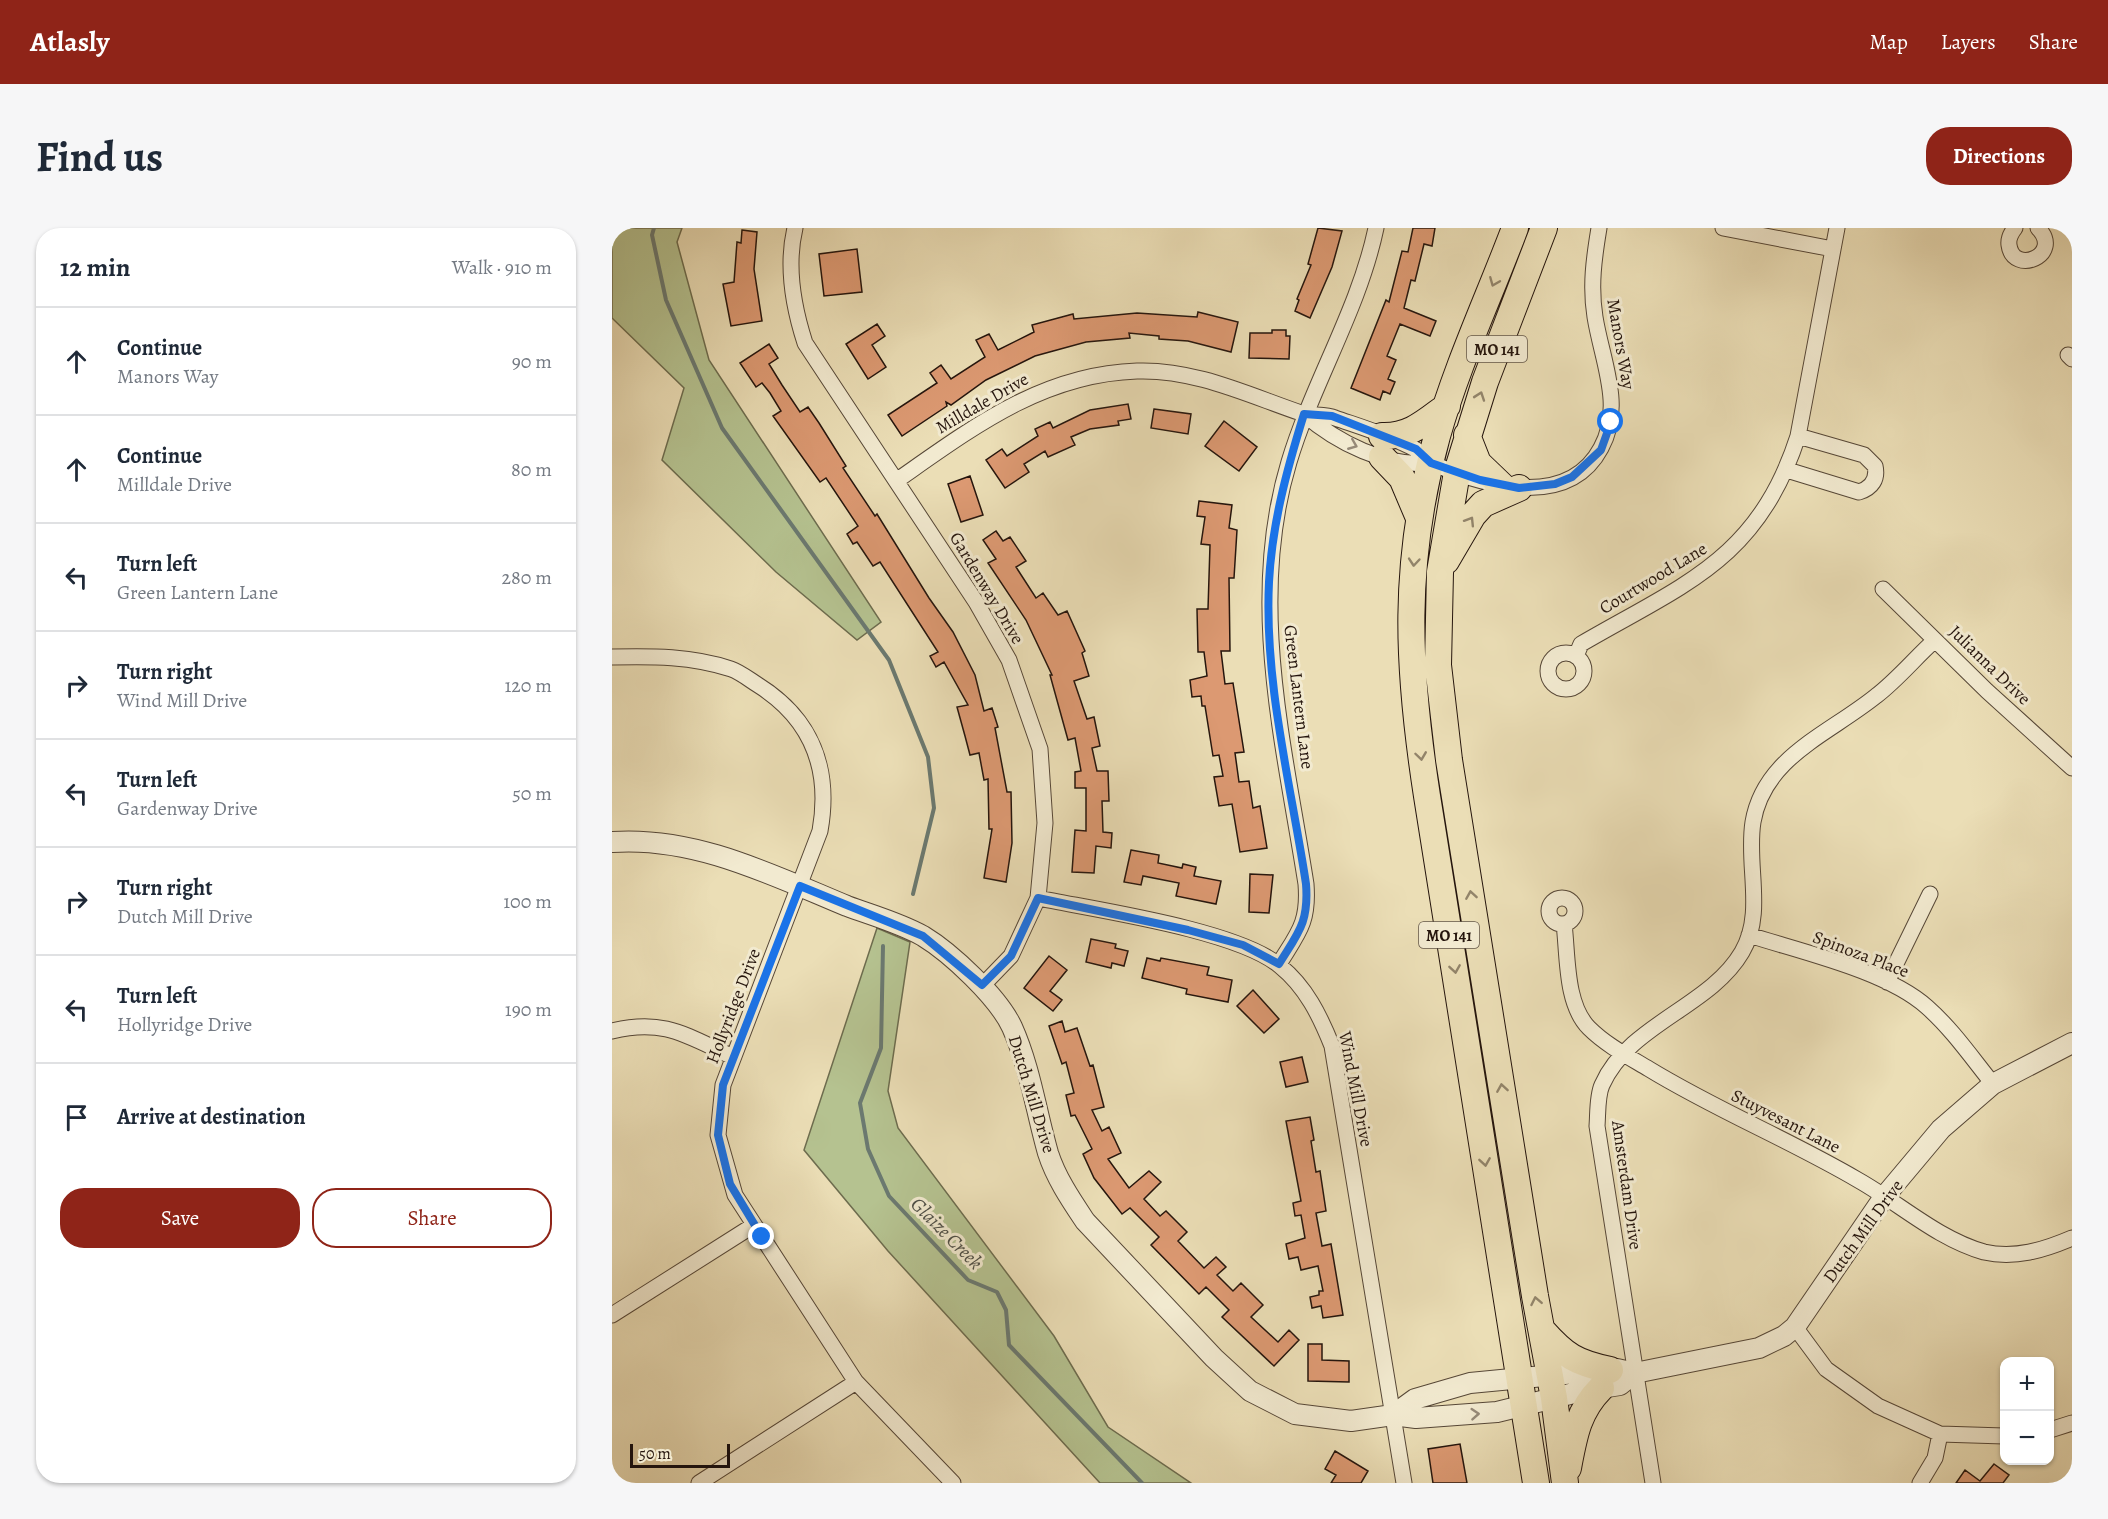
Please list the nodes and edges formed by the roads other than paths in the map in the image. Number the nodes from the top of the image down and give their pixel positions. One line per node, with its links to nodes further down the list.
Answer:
1 (795, 228): 19 (street, Gardenway Drive)
2 (1376, 228): 12 (street, Green Lantern Lane)
3 (1515, 228): 11 (highway, MO 141, one-way to 11)
4 (1544, 228): 13 (highway, MO 141, one-way to 4)
5 (1599, 228): 20 (street, Manors Way)
6 (1723, 228): 10 (street)
7 (1837, 228): 10 (street, Courtwood Lane)
8 (2038, 228): 9 (street)
9 (2011, 229)
10 (1833, 249): 14 (street, Courtwood Lane)
11 (1447, 406): 15 (highway); 16 (highway, MO 141)
12 (1304, 414): 15 (street, Milldale Drive); 19 (street, Milldale Drive); 34 (street, Green Lantern Lane)
13 (1467, 435): 18 (highway, MO 141); 20 (highway)
14 (1798, 436): 17 (street, Courtwood Lane); 17 (street)
15 (1382, 447): 16 (street, Milldale Drive); 21 (highway)
16 (1431, 463): 18 (street, Manors Way); 21 (highway, MO 141)
17 (1787, 470): 25 (street, Courtwood Lane)
18 (1457, 472): 20 (street, Manors Way); 22 (highway, MO 141)
19 (896, 481): 31 (street, Gardenway Drive)
20 (1510, 487): 22 (highway, one-way to 20)
21 (1419, 518): 49 (highway, MO 141, one-way to 49)
22 (1440, 572): 47 (highway, MO 141, one-way to 22)
23 (1882, 589): 24 (street, Julianna Drive)
24 (1935, 640): 27 (street, Julianna Drive); 33 (street, Amsterdam Drive)
25 (1576, 656)
26 (612, 657): 29 (street, Hollyridge Drive)
27 (2072, 768)
28 (612, 842): 29 (street, Dutch Mill Drive)
29 (800, 886): 36 (street, Dutch Mill Drive); 40 (street, Hollyridge Drive)
30 (1930, 894): 35 (street)
31 (1038, 898): 34 (street, Wind Mill Drive); 36 (street, Gardenway Drive)
32 (1563, 924): 39 (street, Stuyvesant Lane)
33 (1749, 935): 35 (street, Spinoza Place); 39 (street, Amsterdam Drive)
34 (1279, 964): 54 (street, Wind Mill Drive)
35 (1887, 982): 41 (street, Spinoza Place)
36 (982, 985): 54 (street, Dutch Mill Drive)
37 (612, 1031): 40 (street)
38 (2072, 1043): 41 (street, Dutch Mill Drive)
39 (1624, 1054): 42 (street, Stuyvesant Lane); 48 (street, Amsterdam Drive)
40 (733, 1057): 43 (street, Hollyridge Drive)
41 (1993, 1084): 42 (street, Dutch Mill Drive)
42 (1884, 1197): 44 (street, Stuyvesant Lane); 46 (street, Dutch Mill Drive)
43 (754, 1225): 45 (street); 51 (street, Hollyridge Drive)
44 (2072, 1238)
45 (612, 1315)
46 (1795, 1327): 48 (street, Dutch Mill Drive); 57 (street)
47 (1542, 1330): 50 (highway); 52 (highway, MO 141)
48 (1635, 1373): 50 (street, Dutch Mill Drive); 64 (street, Amsterdam Drive)
49 (1520, 1378): 52 (street, Dutch Mill Drive); 53 (highway, MO 141); 54 (street, Dutch Mill Drive)
50 (1605, 1379): 52 (street, Dutch Mill Drive); 63 (highway)
51 (856, 1382): 59 (street); 60 (street, Hollyridge Drive)
52 (1552, 1388): 53 (street, Dutch Mill Drive); 63 (highway, MO 141)
53 (1524, 1406): 54 (street, Dutch Mill Drive, one-way to 53); 62 (highway, MO 141)
54 (1393, 1415): 61 (street, Wind Mill Drive)
55 (2072, 1423): 56 (street)
56 (2054, 1428)
57 (1940, 1434): 58 (street); 65 (street)
58 (2000, 1436)
59 (699, 1483)
60 (952, 1483)
61 (1404, 1483)
62 (1536, 1483)
63 (1565, 1483)
64 (1653, 1483)
65 (1920, 1483)

